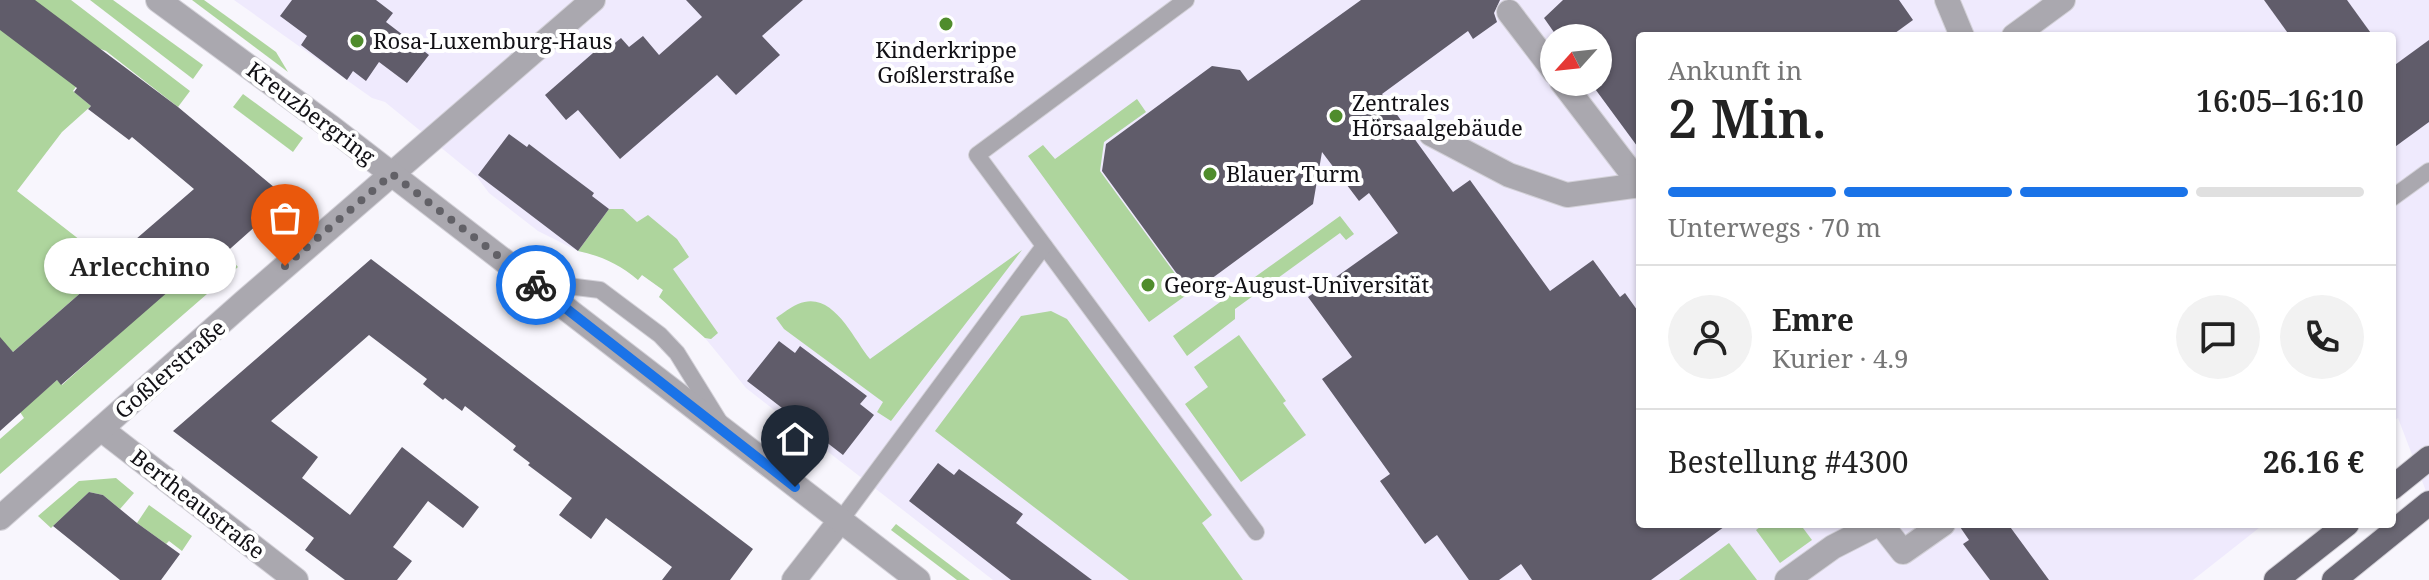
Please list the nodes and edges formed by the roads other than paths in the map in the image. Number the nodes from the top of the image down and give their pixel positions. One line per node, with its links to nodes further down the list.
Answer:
1 (158, 0): 13 (street, Kreuzbergring)
2 (593, 0): 13 (street, Goßlerstraße)
3 (1186, 0): 17 (lane)
4 (1947, 0): 7 (street)
5 (2063, 0): 8 (street)
6 (1509, 12): 9 (street)
7 (1960, 32)
8 (2019, 32)
9 (1540, 53)
10 (1573, 96): 14 (street)
11 (1431, 134): 15 (street)
12 (2429, 171): 16 (lane)
13 (392, 174): 18 (street, Kreuzbergring); 19 (street, Goßlerstraße)
14 (1636, 179)
15 (1636, 185)
16 (2396, 195)
17 (1044, 246): 25 (lane); 30 (lane)
18 (531, 282): 20 (street, Kreuzbergring); 20 (lane)
19 (101, 429): 24 (street, Goßlerstraße); 31 (street, Bertheaustraße)
20 (726, 432): 25 (street, Kreuzbergring)
21 (2429, 458): 22 (main road)
22 (2396, 485)
23 (2429, 503): 36 (main road)
24 (0, 518)
25 (840, 521): 32 (street); 33 (street, Kreuzbergring)
26 (1872, 528): 34 (street)
27 (1883, 528): 28 (street)
28 (1937, 528)
29 (2342, 528): 35 (main road)
30 (1256, 532)
31 (296, 580)
32 (794, 580)
33 (918, 580)
34 (1787, 580)
35 (2276, 580)
36 (2334, 580)

